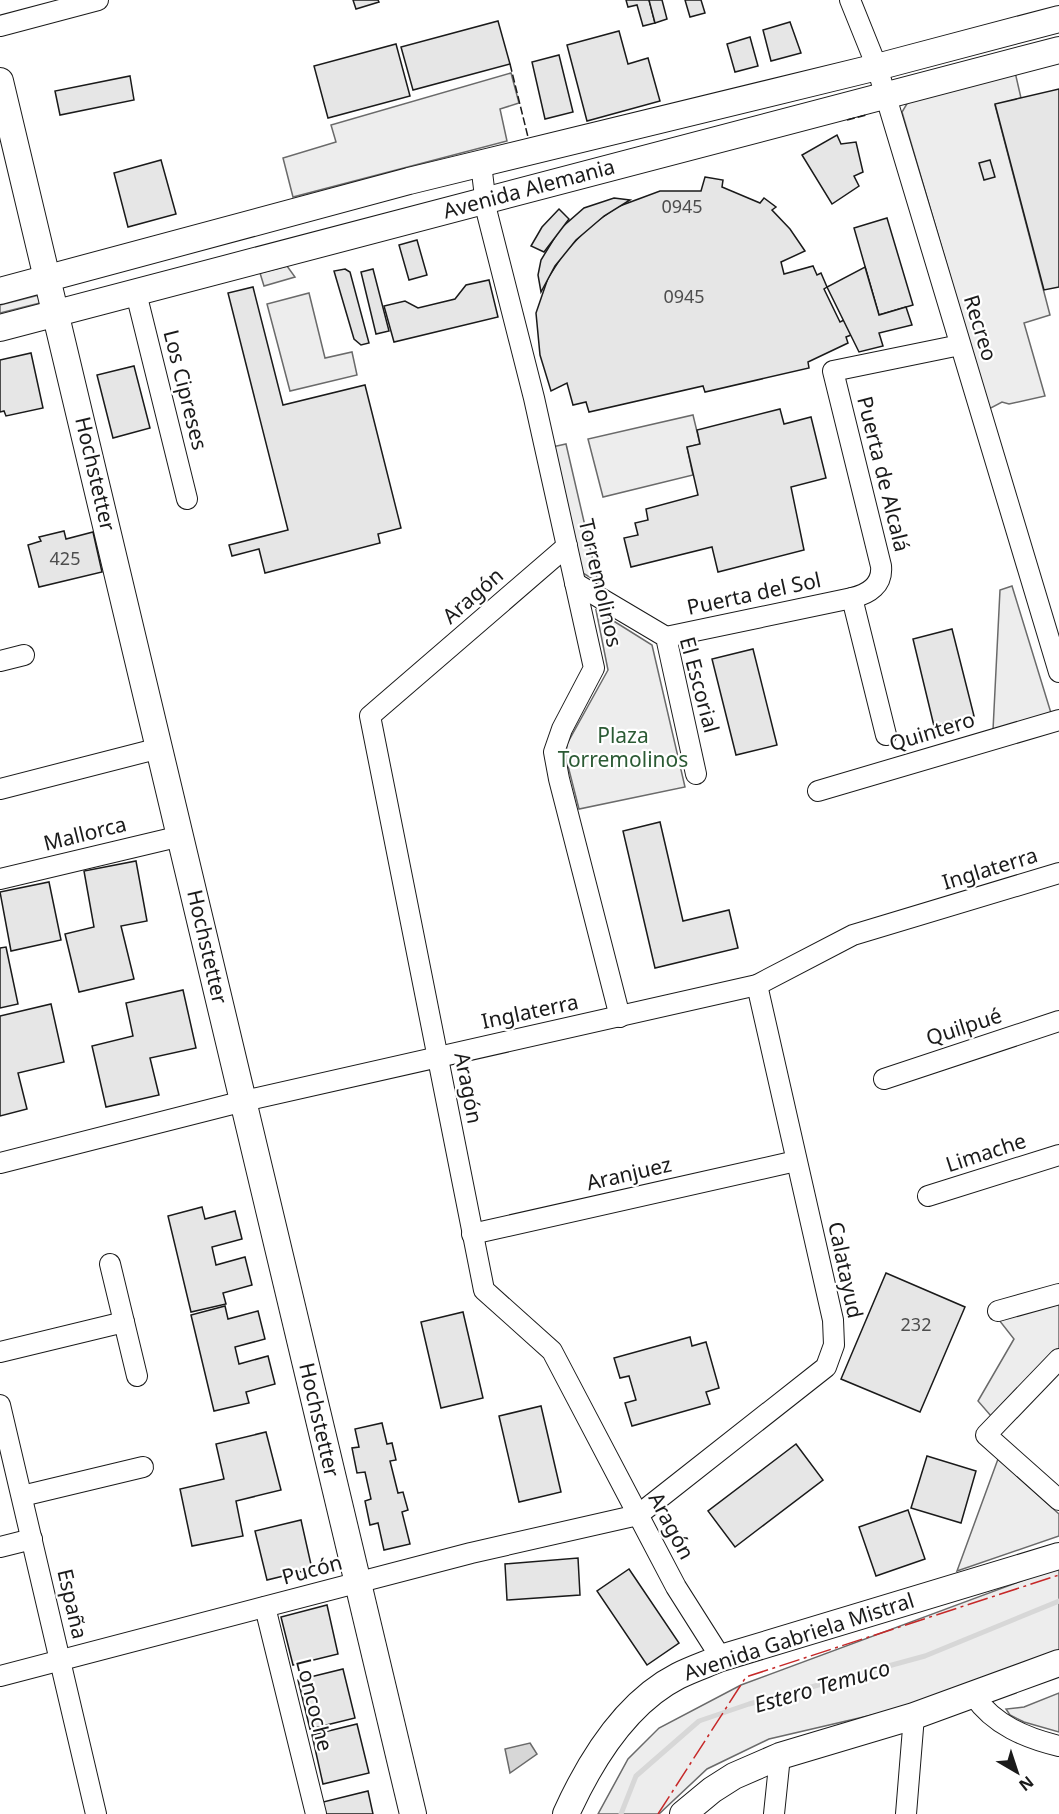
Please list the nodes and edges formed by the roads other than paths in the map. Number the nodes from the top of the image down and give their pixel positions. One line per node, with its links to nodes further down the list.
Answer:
1 (98, 0): 4 (street)
2 (850, 0): 6 (street, Recreo)
3 (1059, 19): 6 (main road, Avenida Alemania)
4 (0, 26)
5 (1059, 50): 8 (main road, Avenida Alemania)
6 (877, 67): 8 (street, Recreo); 9 (main road, Avenida Alemania)
7 (0, 81): 11 (main road, Hochstetter)
8 (885, 97): 10 (main road, Avenida Alemania); 16 (street, Recreo)
9 (481, 164): 10 (street, Torremolinos); 11 (main road, Avenida Alemania)
10 (489, 199): 13 (main road, Avenida Alemania); 18 (street, Torremolinos)
11 (48, 278): 12 (main road, Avenida Alemania); 14 (main road, Hochstetter)
12 (0, 291)
13 (136, 293): 14 (main road, Avenida Alemania); 17 (street, Los Cipreses)
14 (57, 314): 15 (main road, Avenida Alemania); 27 (main road, Hochstetter)
15 (0, 328)
16 (960, 345): 20 (street, Puerta de Alcalá); 24 (street, Recreo)
17 (187, 499)
18 (567, 546): 19 (street, Torremolinos); 37 (street, Aragón)
19 (575, 583): 21 (street, El Escorial); 35 (street, Torremolinos)
20 (852, 598): 21 (street, Puerta del Sol); 26 (street)
21 (666, 638): 28 (street, El Escorial)
22 (24, 655): 23 (street)
23 (0, 661)
24 (1059, 672)
25 (1059, 720): 30 (street, Quintero)
26 (886, 735)
27 (160, 748): 29 (street); 31 (main road, Hochstetter)
28 (696, 774)
29 (0, 789)
30 (818, 791)
31 (181, 836): 33 (street, Mallorca); 39 (main road, Hochstetter)
32 (1059, 873): 34 (street, Inglaterra)
33 (0, 879)
34 (757, 985): 35 (street, Inglaterra); 41 (street, Calatayud)
35 (620, 1017): 37 (street, Inglaterra)
36 (1059, 1021): 38 (street, Quilpué)
37 (437, 1056): 39 (street, Inglaterra); 44 (street, Aragón)
38 (884, 1078)
39 (244, 1101): 42 (street, Inglaterra); 60 (main road, Hochstetter)
40 (1059, 1155): 43 (street, Limache)
41 (796, 1161): 44 (street, Aranjuez); 56 (street, Calatayud)
42 (0, 1163)
43 (928, 1196)
44 (472, 1234): 56 (street, Aragón)
45 (110, 1264): 48 (street)
46 (1059, 1294): 47 (street)
47 (998, 1311)
48 (124, 1322): 49 (street); 51 (street)
49 (0, 1352)
50 (1059, 1359): 55 (street)
51 (137, 1376)
52 (0, 1405): 54 (street, España)
53 (143, 1467): 54 (street)
54 (22, 1496): 57 (street, España)
55 (1059, 1500)
56 (638, 1515): 60 (street, Pucón); 62 (street, Aragón)
57 (32, 1539): 58 (street); 63 (street, España)
58 (0, 1547)
59 (1059, 1556): 62 (main road, Avenida Gabriela Mistral)
60 (358, 1583): 61 (street, Pucón); 72 (main road, Hochstetter)
61 (264, 1607): 63 (street, Pucón); 71 (street, Loncoche)
62 (721, 1658): 73 (main road, Avenida Gabriela Mistral)
63 (60, 1660): 65 (street, Pucón); 70 (street, España)
64 (1059, 1663): 66 (main road)
65 (0, 1676)
66 (974, 1696): 67 (main road); 68 (street)
67 (914, 1716): 69 (main road); 76 (street)
68 (1059, 1746)
69 (780, 1756): 74 (main road); 75 (street)
70 (96, 1814)
71 (316, 1814)
72 (413, 1814)
73 (566, 1814)
74 (683, 1814)
75 (774, 1814)
76 (906, 1814)

